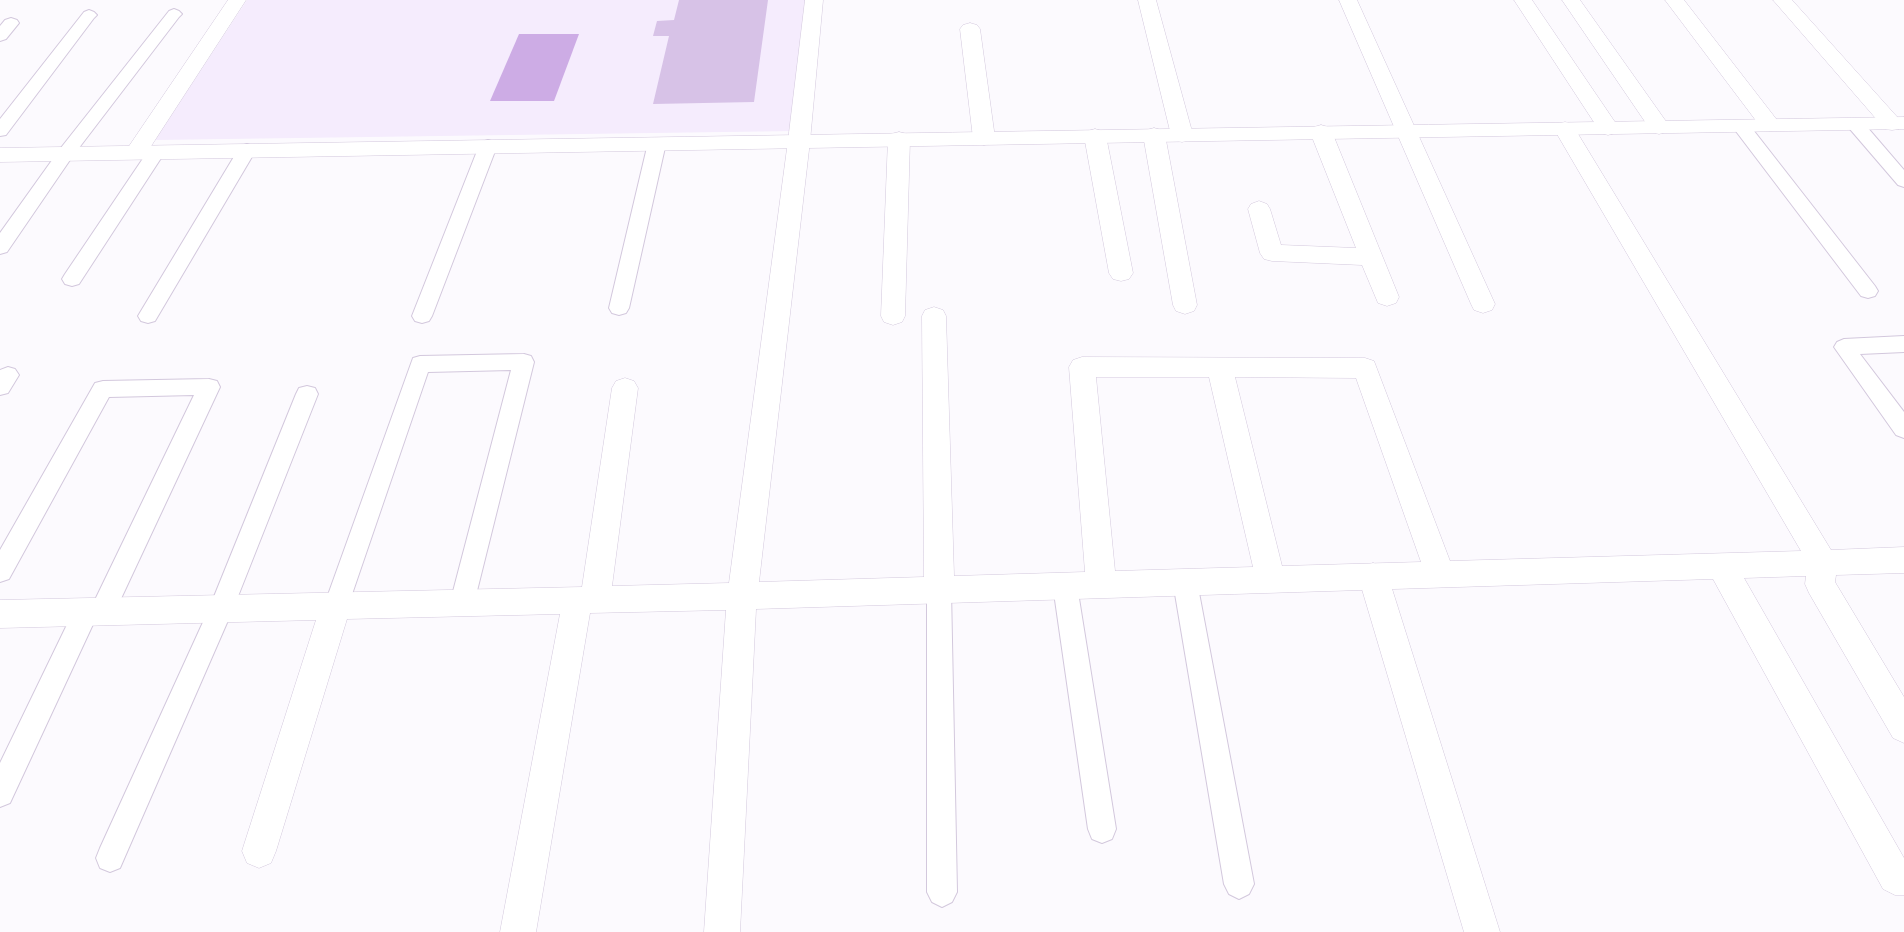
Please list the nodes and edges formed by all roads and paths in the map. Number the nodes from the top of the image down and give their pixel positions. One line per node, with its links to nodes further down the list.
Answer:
1 (237, 0): 33 (street)
2 (814, 0): 29 (street)
3 (1147, 0): 25 (street)
4 (1348, 0): 22 (street)
5 (1522, 0): 19 (street)
6 (1571, 0): 18 (street)
7 (1674, 0): 16 (street)
8 (1782, 0): 14 (street)
9 (174, 14): 34 (lane)
10 (89, 15): 21 (lane)
11 (10, 23): 13 (lane)
12 (970, 29): 27 (street)
13 (0, 36)
14 (1898, 123): 15 (street)
15 (1855, 124): 16 (street); 36 (lane)
16 (1770, 125): 17 (street)
17 (1741, 126): 18 (street); 42 (lane)
18 (1659, 127): 19 (street)
19 (1608, 128): 20 (street)
20 (1565, 129): 22 (street); 57 (street)
21 (0, 131)
22 (1405, 131): 23 (street); 45 (street)
23 (1321, 132): 25 (street); 39 (street)
24 (1154, 135): 25 (street); 26 (street); 44 (street)
25 (1182, 135)
26 (1095, 136): 27 (street); 40 (street)
27 (984, 138): 28 (street)
28 (899, 139): 29 (street); 49 (street)
29 (799, 141): 30 (street); 67 (street)
30 (657, 143): 31 (street); 46 (lane)
31 (488, 146): 32 (street); 48 (lane)
32 (248, 150): 33 (street); 47 (lane)
33 (146, 152): 34 (street); 41 (lane)
34 (66, 153): 35 (street); 38 (lane)
35 (0, 154)
36 (1904, 181)
37 (1259, 209): 39 (street)
38 (0, 247)
39 (1370, 257): 43 (street)
40 (1121, 273)
41 (72, 279)
42 (1868, 291)
43 (1387, 297)
44 (1185, 304)
45 (1483, 304)
46 (619, 308)
47 (148, 316)
48 (422, 316)
49 (893, 316)
50 (934, 316): 66 (street)
51 (1904, 344): 55 (lane)
52 (1220, 368): 60 (street); 62 (street); 64 (street)
53 (625, 388): 68 (street)
54 (307, 394): 71 (lane)
55 (1904, 429)
56 (1904, 560): 57 (street)
57 (1823, 562): 58 (street); 74 (street)
58 (1721, 565): 60 (street); 79 (street)
59 (0, 572): 72 (lane)
60 (1440, 574): 61 (street)
61 (1373, 576): 62 (street); 84 (street)
62 (1270, 579): 63 (street)
63 (1185, 582): 64 (street); 80 (lane)
64 (1101, 585): 65 (street)
65 (1065, 586): 66 (street); 76 (lane)
66 (939, 590): 67 (street); 81 (lane)
67 (742, 596): 68 (street); 83 (street)
68 (586, 600): 69 (street); 82 (street)
69 (462, 603): 70 (street); 70 (lane)
70 (336, 606): 71 (street); 77 (street)
71 (221, 609): 72 (street); 78 (lane)
72 (94, 612): 73 (street); 75 (lane)
73 (0, 614)
74 (1904, 727)
75 (0, 793)
76 (1102, 829)
77 (259, 851)
78 (110, 858)
79 (1904, 877)
80 (1239, 884)
81 (942, 892)
82 (518, 932)
83 (722, 932)
84 (1482, 932)

